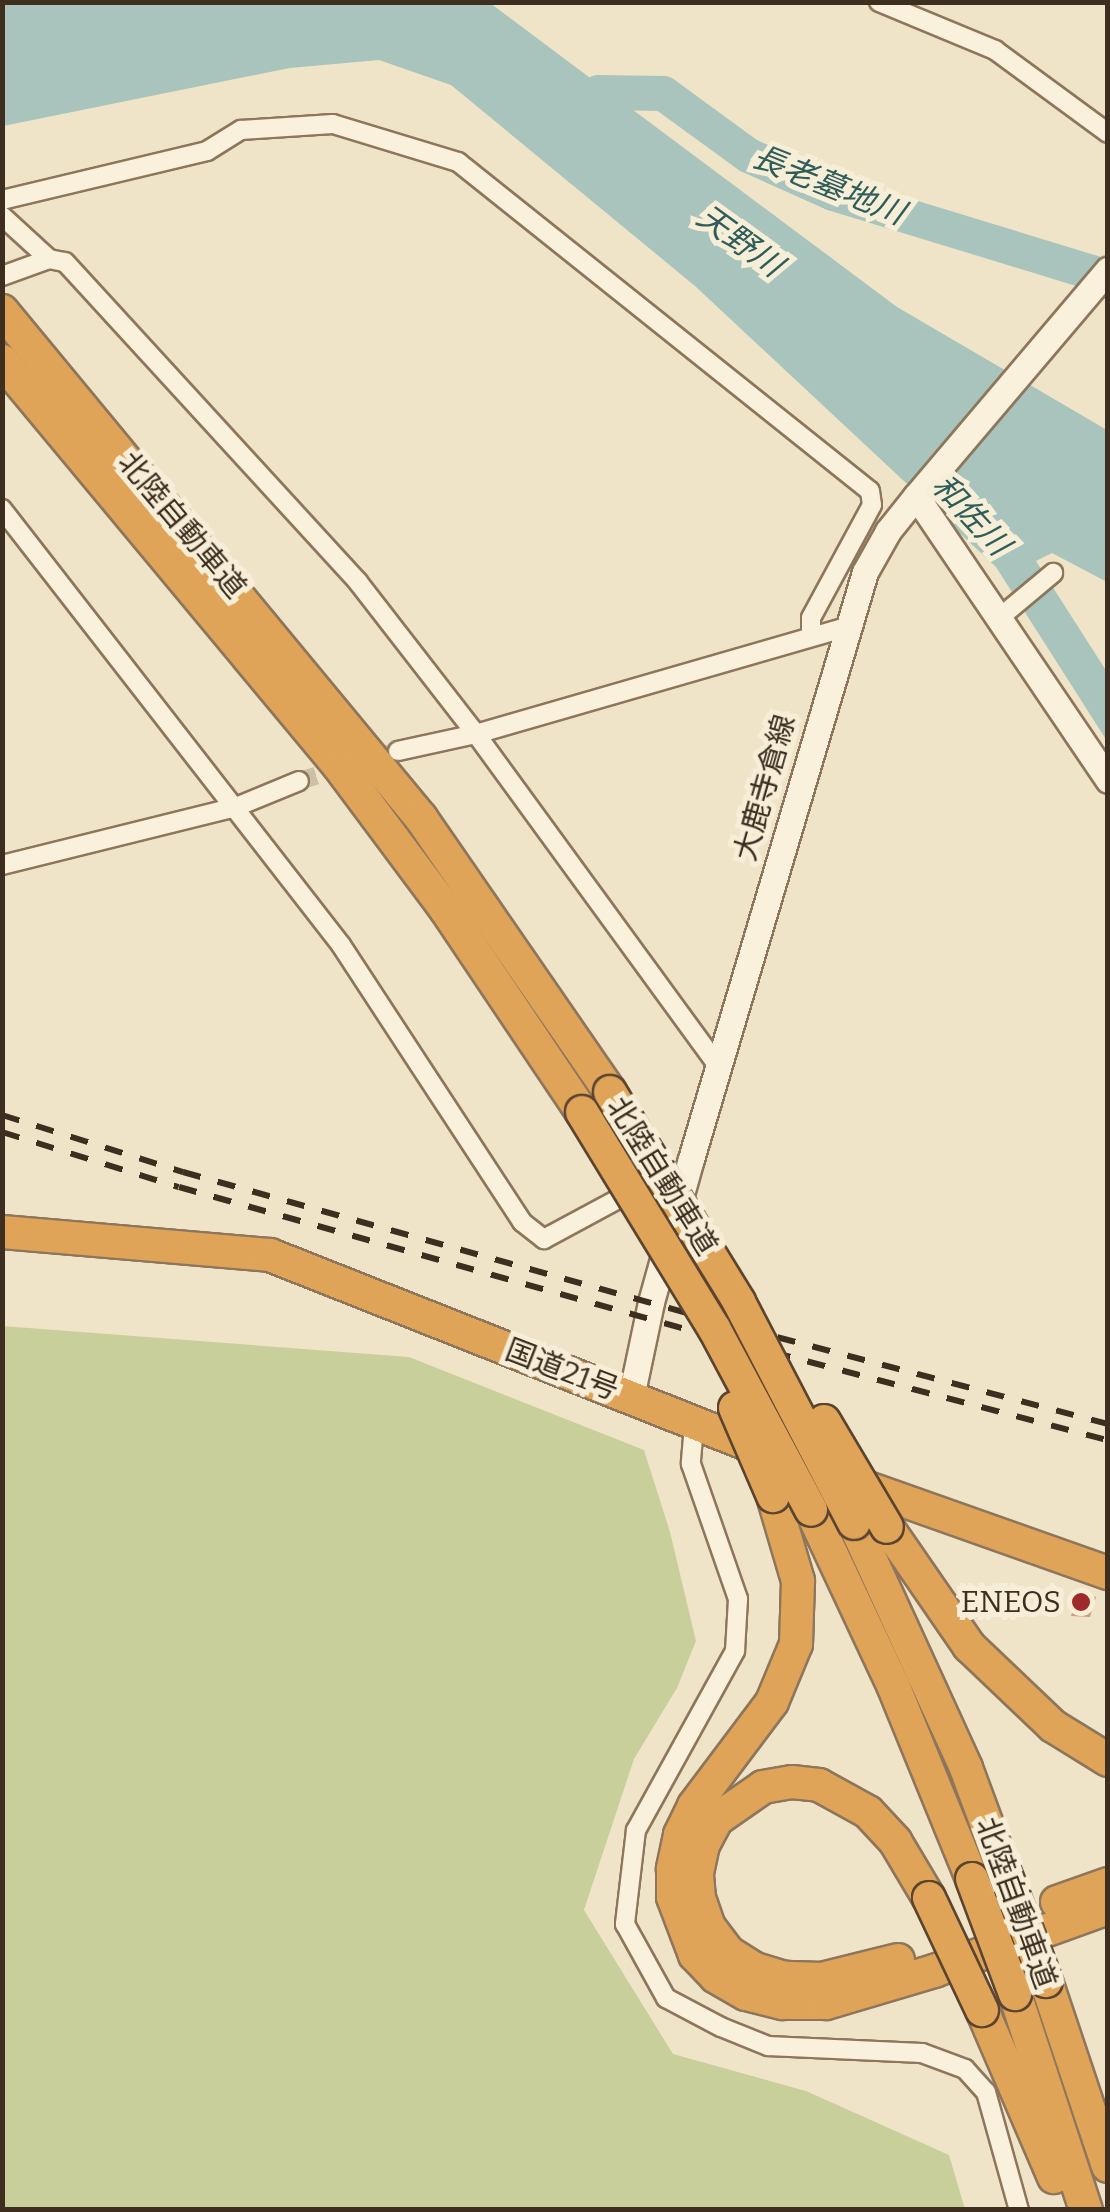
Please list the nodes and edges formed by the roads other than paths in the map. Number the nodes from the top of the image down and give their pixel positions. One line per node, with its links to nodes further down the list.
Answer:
1 (880, 2): 2 (street)
2 (1108, 133)
3 (2, 200): 15 (street)
4 (2, 216): 5 (street)
5 (49, 259): 7 (street); 16 (street)
6 (1108, 270): 10 (main road, 大鹿寺倉線)
7 (2, 276)
8 (2, 311): 25 (highway, 北陸自動車道, bridge)
9 (2, 361): 23 (highway, 北陸自動車道)
10 (921, 490): 13 (main road); 14 (main road, 大鹿寺倉線)
11 (2, 508): 20 (street)
12 (1053, 573): 13 (street)
13 (1004, 613): 18 (main road)
14 (846, 626): 15 (street); 22 (main road, 大鹿寺倉線)
15 (811, 635): 16 (street)
16 (476, 734): 17 (street); 22 (street)
17 (398, 751)
18 (1108, 780)
19 (299, 781): 20 (street)
20 (236, 807): 21 (street); 24 (street)
21 (2, 865)
22 (718, 1066): 24 (main road, 大鹿寺倉線)
23 (578, 1114): 32 (highway, bridge); 36 (highway, 北陸自動車道, bridge)
24 (691, 1159): 27 (main road, 大鹿寺倉線)
25 (670, 1188): 30 (highway, bridge); 33 (highway, 北陸自動車道, bridge)
26 (2, 1232): 27 (highway, 国道21号)
27 (631, 1397): 28 (highway, 国道21号)
28 (694, 1426): 29 (highway, 国道21号); 34 (street)
29 (1108, 1573)
30 (1108, 1760)
31 (1108, 1884): 35 (highway, bridge)
32 (1108, 1908)
33 (1108, 2166)
34 (1018, 2210)
35 (1067, 2210)
36 (1086, 2210)

